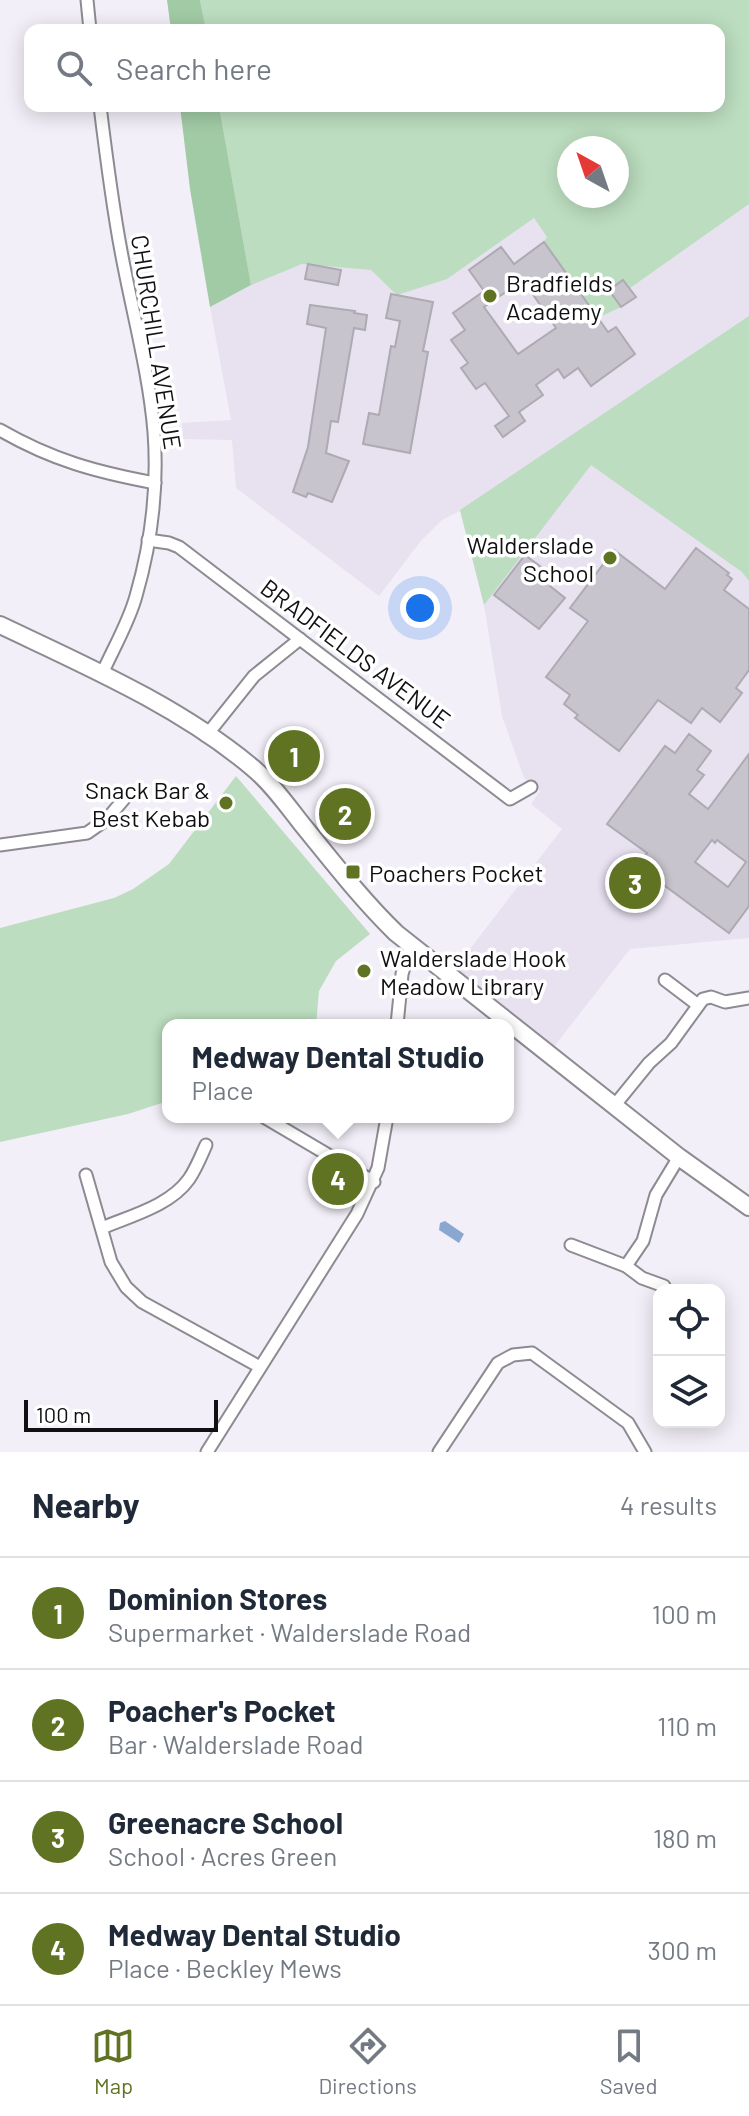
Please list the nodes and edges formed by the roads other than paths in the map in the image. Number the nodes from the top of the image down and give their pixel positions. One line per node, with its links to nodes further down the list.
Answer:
1 (87, 0): 2 (street)
2 (89, 24)
3 (101, 112): 5 (street, CHURCHILL AVENUE)
4 (0, 430): 5 (street)
5 (155, 483): 6 (street, CHURCHILL AVENUE)
6 (148, 540): 8 (street, BRADFIELDS AVENUE); 9 (street, CHURCHILL AVENUE)
7 (0, 625): 9 (street)
8 (300, 639): 10 (street); 11 (street, BRADFIELDS AVENUE)
9 (102, 674): 10 (street)
10 (206, 736): 14 (street)
11 (531, 787)
12 (124, 799): 13 (street)
13 (0, 845)
14 (411, 945): 18 (street); 19 (street)
15 (665, 980): 17 (street)
16 (749, 998): 17 (street)
17 (698, 1005): 21 (street)
18 (398, 1019)
19 (504, 1019)
20 (514, 1027): 21 (street)
21 (614, 1106): 25 (street)
22 (274, 1123): 27 (street)
23 (386, 1123): 27 (street)
24 (206, 1145): 29 (street)
25 (679, 1157): 28 (street); 31 (street)
26 (86, 1175): 29 (street)
27 (374, 1182): 33 (street)
28 (749, 1207)
29 (102, 1228): 33 (street)
30 (571, 1245): 31 (street)
31 (626, 1266): 32 (street)
32 (658, 1284)
33 (260, 1367): 34 (street)
34 (207, 1452)
35 (439, 1452): 36 (street)
36 (645, 1452)

